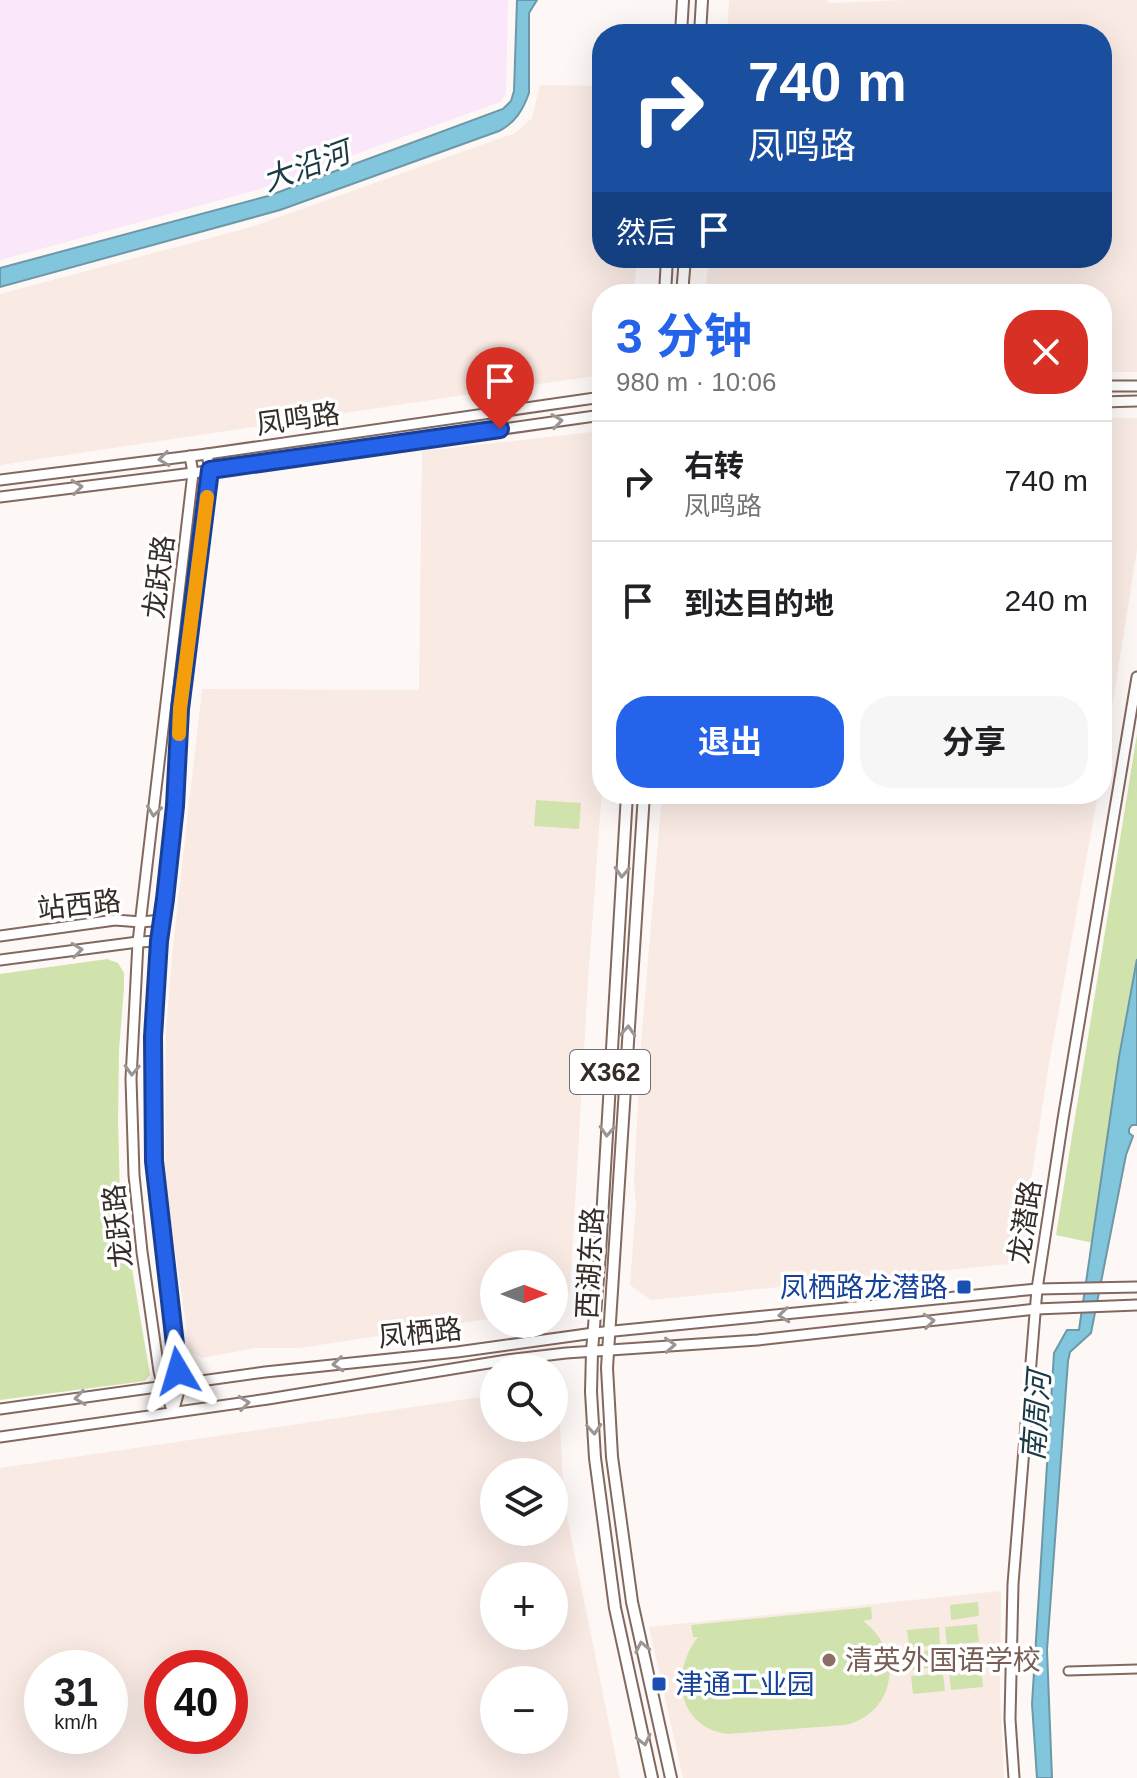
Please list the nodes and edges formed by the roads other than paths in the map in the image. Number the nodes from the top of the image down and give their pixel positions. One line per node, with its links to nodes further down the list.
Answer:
1 (683, 0): 3 (main road)
2 (702, 0): 4 (main road)
3 (682, 24)
4 (701, 24)
5 (1112, 386): 6 (street)
6 (1137, 386)
7 (592, 398): 11 (street, 凤鸣路)
8 (1137, 401): 9 (street)
9 (1112, 402)
10 (592, 416): 13 (street, 凤鸣路, one-way to 10)
11 (207, 454): 12 (street, 凤鸣路); 13 (street, 龙跃路)
12 (190, 456): 14 (street, 龙跃路); 15 (street, 凤鸣路, one-way to 15)
13 (210, 470): 14 (street, 凤鸣路); 20 (street, 龙跃路)
14 (193, 473): 16 (street, 凤鸣路, one-way to 14); 21 (street, 龙跃路, one-way to 21)
15 (0, 480)
16 (0, 497)
17 (1137, 677): 27 (street, 龙潜路)
18 (626, 804): 31 (main road, 西湖东路 / X362, one-way to 31)
19 (643, 804): 30 (main road, 西湖东路 / X362, one-way to 19)
20 (162, 920): 21 (street, 站西路); 23 (street, 龙跃路)
21 (141, 922): 22 (street, 站西路); 24 (street, 龙跃路)
22 (0, 936)
23 (159, 941): 24 (street, 站西路); 34 (street, 龙跃路)
24 (138, 942): 25 (street, 站西路, one-way to 24); 35 (street, 龙跃路, one-way to 35)
25 (0, 960)
26 (1137, 1287): 27 (street, 凤栖路)
27 (1037, 1289): 29 (street, 龙潜路); 30 (street, 凤栖路, one-way to 30)
28 (1137, 1305): 29 (street, 凤栖路)
29 (1036, 1309): 32 (street, 凤栖路, one-way to 29); 43 (street, 龙潜路)
30 (610, 1332): 31 (street, 凤栖路); 32 (main road, 西湖东路 / X362)
31 (594, 1333): 33 (main road, 西湖东路 / X362); 34 (street, 凤栖路, one-way to 34)
32 (608, 1349): 33 (street, 凤栖路); 42 (main road, 西湖东路 / X362, one-way to 32)
33 (592, 1351): 37 (street, 凤栖路, one-way to 33); 41 (main road, 西湖东路 / X362, one-way to 41)
34 (181, 1384): 35 (street, 凤栖路); 37 (street, 龙跃路)
35 (163, 1386): 36 (street, 凤栖路, one-way to 36); 37 (street, 龙跃路)
36 (0, 1409)
37 (173, 1412): 38 (street, 凤栖路)
38 (0, 1437)
39 (1137, 1669): 40 (street)
40 (1068, 1671)
41 (652, 1778)
42 (671, 1778)
43 (1014, 1778)

